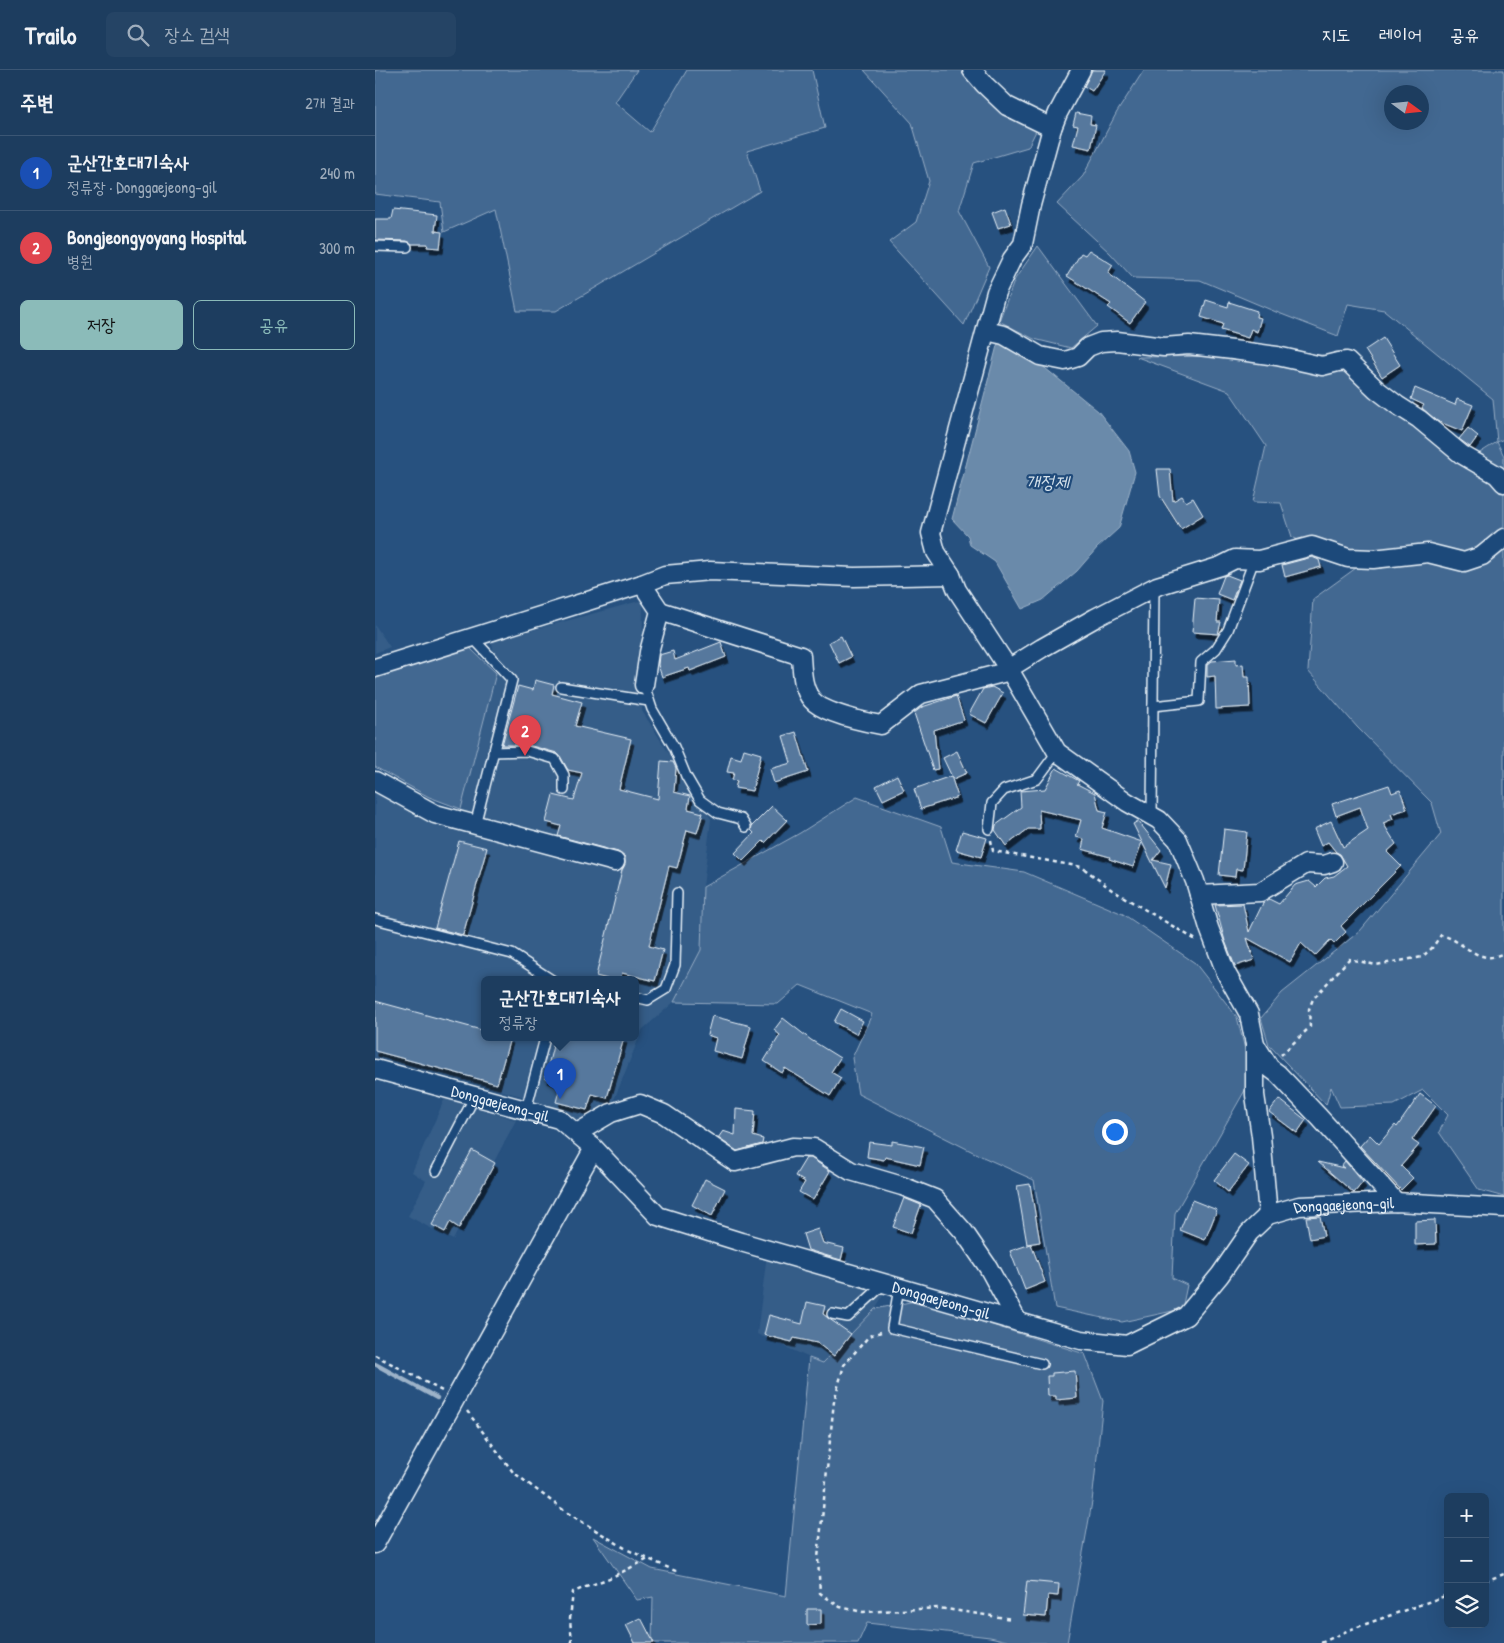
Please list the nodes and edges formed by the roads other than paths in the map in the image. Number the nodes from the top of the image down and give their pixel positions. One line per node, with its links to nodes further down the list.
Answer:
1 (972, 70): 3 (street)
2 (1081, 70): 3 (street)
3 (1053, 128): 6 (street)
4 (375, 246): 5 (lane)
5 (407, 247)
6 (986, 331): 7 (street); 10 (street)
7 (1504, 483)
8 (1504, 538): 9 (street)
9 (1254, 560): 12 (street); 19 (lane)
10 (951, 575): 11 (street); 16 (street)
11 (642, 584): 13 (street); 14 (street)
12 (1153, 588): 16 (street); 19 (lane)
13 (660, 611): 16 (street); 18 (street)
14 (472, 637): 15 (street); 20 (lane)
15 (375, 668)
16 (1010, 671): 21 (street)
17 (561, 687): 18 (lane)
18 (647, 693): 26 (lane)
19 (1153, 706): 24 (lane)
20 (493, 752): 23 (lane); 25 (lane)
21 (1057, 752): 24 (street); 27 (lane)
22 (375, 781): 25 (street)
23 (564, 790)
24 (1152, 816): 31 (street)
25 (475, 825): 28 (street)
26 (746, 827)
27 (989, 829)
28 (615, 862)
29 (1333, 862): 31 (street)
30 (677, 893): 34 (lane)
31 (1199, 895): 36 (street)
32 (375, 919): 33 (lane)
33 (546, 976)
34 (639, 998)
35 (544, 1041): 39 (lane)
36 (1255, 1044): 43 (street); 45 (street)
37 (375, 1068): 38 (street, Donggaejeong-gil)
38 (475, 1096): 39 (street, Donggaejeong-gil); 42 (lane)
39 (526, 1110): 40 (street, Donggaejeong-gil)
40 (577, 1134): 41 (street, Donggaejeong-gil); 48 (street)
41 (594, 1148): 46 (street, Donggaejeong-gil); 50 (street)
42 (436, 1170)
43 (1396, 1202): 44 (street, Donggaejeong-gil); 45 (street, Donggaejeong-gil)
44 (1504, 1208)
45 (1268, 1215): 48 (street, Donggaejeong-gil)
46 (892, 1286): 47 (lane); 48 (street, Donggaejeong-gil); 49 (lane)
47 (831, 1314)
48 (1018, 1322)
49 (1042, 1364)
50 (375, 1544)

